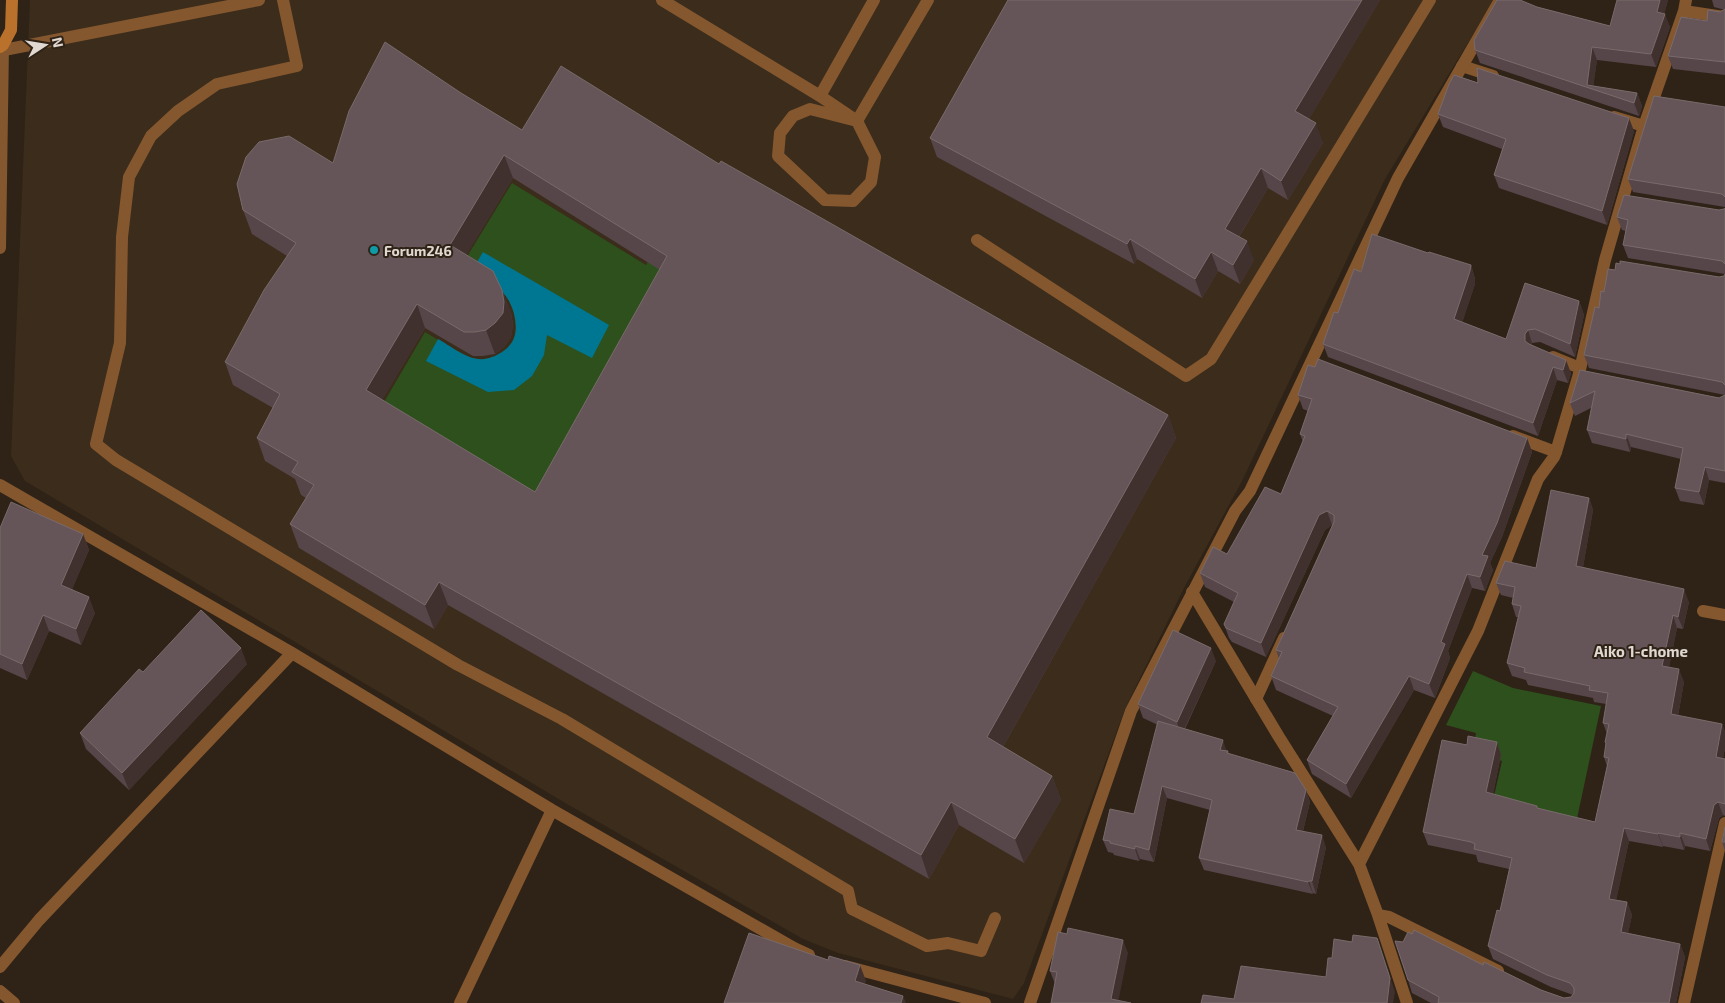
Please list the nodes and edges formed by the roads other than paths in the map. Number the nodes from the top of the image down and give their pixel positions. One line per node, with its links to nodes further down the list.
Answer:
1 (12, 0): 11 (street)
2 (260, 0): 11 (street)
3 (283, 0): 36 (street)
4 (662, 0): 14 (street)
5 (874, 0): 14 (street)
6 (928, 0): 16 (street)
7 (1430, 0): 19 (street)
8 (1500, 0): 12 (street)
9 (1685, 5): 10 (street); 17 (street)
10 (1725, 16)
11 (2, 47): 18 (street)
12 (1462, 66): 13 (street); 26 (street)
13 (1508, 81)
14 (820, 96): 16 (street)
15 (1599, 111): 17 (street)
16 (857, 121): 16 (street)
17 (1644, 126): 22 (street)
18 (1, 205): 20 (street)
19 (977, 240)
20 (0, 248)
21 (1545, 353): 22 (street)
22 (1583, 373): 24 (street)
23 (1501, 431): 24 (street)
24 (1556, 452): 34 (street)
25 (0, 485): 30 (street)
26 (1192, 592): 31 (street); 45 (street)
27 (1704, 611): 28 (street)
28 (1725, 615)
29 (1288, 629): 31 (street)
30 (292, 653): 32 (street); 39 (street)
31 (1256, 699): 34 (street)
32 (552, 810): 37 (street); 43 (street)
33 (1725, 823): 47 (street)
34 (1358, 864): 35 (street)
35 (1378, 915): 40 (street); 46 (street)
36 (996, 918)
37 (817, 958)
38 (836, 963): 44 (street)
39 (0, 967)
40 (1513, 978)
41 (0, 991): 42 (street)
42 (14, 1003)
43 (460, 1003)
44 (985, 1003)
45 (1030, 1003)
46 (1407, 1003)
47 (1684, 1003)

